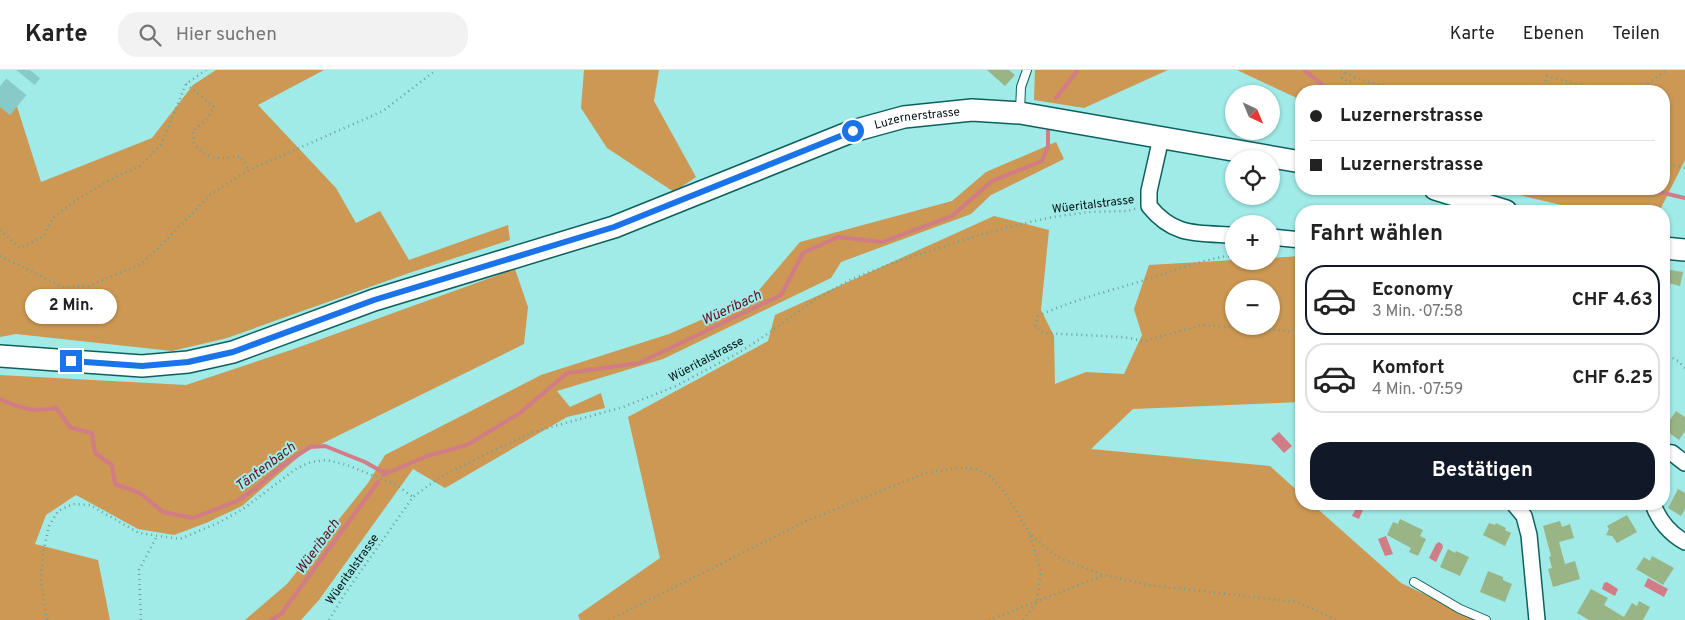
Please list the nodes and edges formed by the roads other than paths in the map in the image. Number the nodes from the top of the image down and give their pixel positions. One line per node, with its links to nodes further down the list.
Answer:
1 (1027, 70): 2 (lane)
2 (1020, 113): 3 (main road, Luzernerstrasse); 12 (main road, Luzernerstrasse)
3 (1161, 138): 4 (main road, Luzernerstrasse); 7 (street)
4 (1295, 161)
5 (1456, 195): 6 (main road)
6 (1489, 205)
7 (1225, 235)
8 (1280, 239): 9 (street)
9 (1295, 240)
10 (1670, 249): 11 (main road)
11 (1685, 250)
12 (0, 356)
13 (1670, 454): 14 (street)
14 (1685, 463)
15 (1519, 510): 20 (street)
16 (1655, 510): 17 (street)
17 (1685, 542)
18 (1414, 582): 19 (lane)
19 (1486, 620)
20 (1537, 620)

